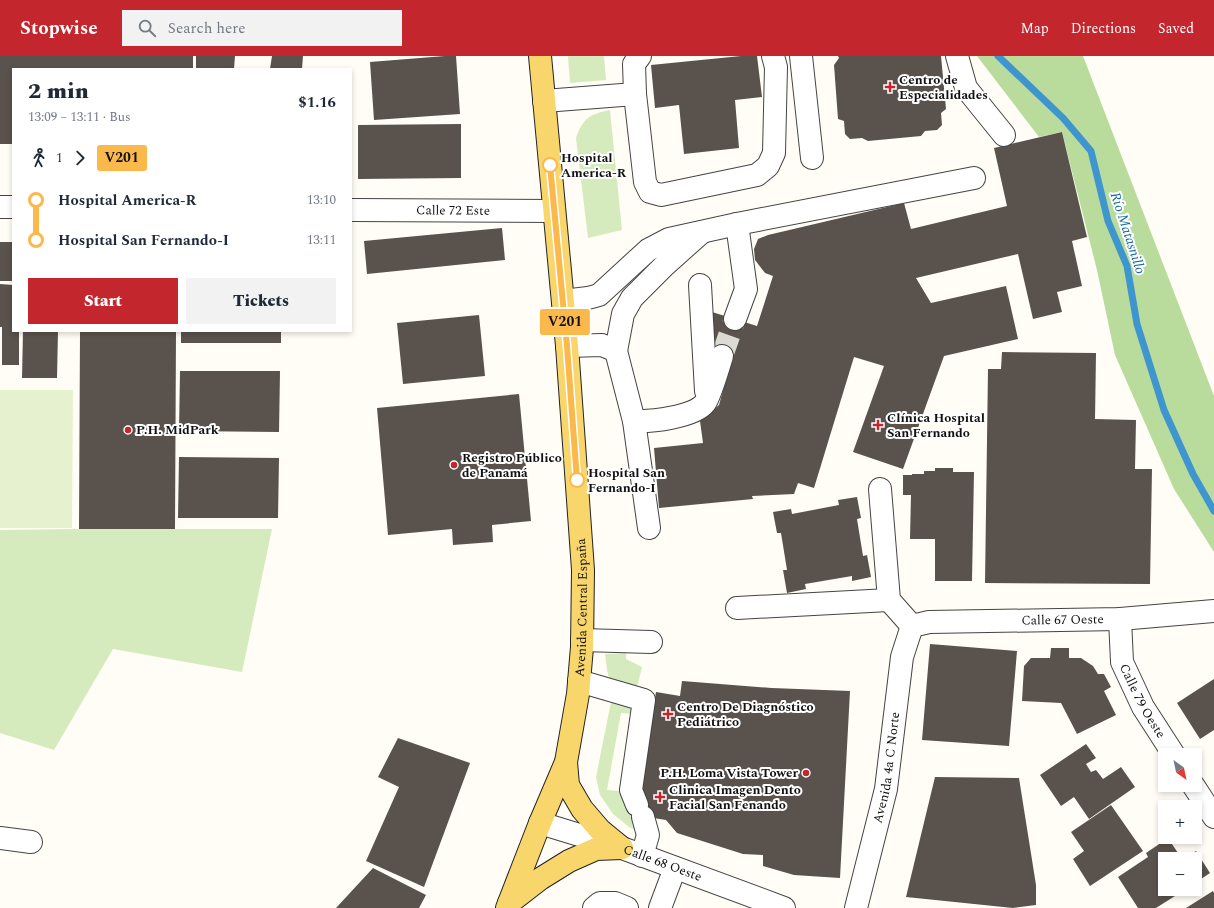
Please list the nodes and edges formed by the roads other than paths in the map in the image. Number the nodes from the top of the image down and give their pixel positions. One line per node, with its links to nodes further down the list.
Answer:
1 (540, 56): 7 (main road, Avenida Central España)
2 (640, 56): 6 (street)
3 (773, 56): 6 (street)
4 (801, 56): 9 (street)
5 (957, 56): 8 (street)
6 (635, 94): 7 (street)
7 (544, 100): 14 (main road, Avenida Central España)
8 (1004, 135)
9 (812, 158)
10 (974, 178): 15 (street)
11 (0, 207): 12 (street)
12 (12, 207)
13 (352, 210): 14 (street, Calle 72 Este)
14 (554, 211): 18 (main road, Avenida Central España)
15 (737, 224): 16 (street); 19 (street)
16 (702, 232): 18 (street); 21 (street)
17 (700, 285): 23 (street)
18 (563, 301): 20 (main road, Avenida Central España)
19 (735, 319)
20 (567, 346): 21 (street); 32 (main road, Avenida Central España)
21 (616, 351): 24 (street)
22 (722, 356): 23 (street)
23 (706, 402): 24 (street)
24 (634, 421): 26 (street)
25 (880, 489): 27 (street)
26 (649, 528)
27 (889, 600): 28 (street); 31 (street)
28 (737, 608)
29 (1214, 611): 30 (street, Calle 67 Oeste)
30 (1120, 619): 31 (street, Calle 67 Oeste); 35 (street, Calle 79 Oeste)
31 (912, 626): 50 (street, Avenida 4a C Norte)
32 (582, 640): 33 (street); 34 (main road, Avenida Central España)
33 (651, 642)
34 (579, 681): 36 (main road, Avenida Central España); 43 (street)
35 (1169, 748)
36 (566, 762): 39 (main road, Avenida Central España); 42 (main road)
37 (1198, 792): 38 (street)
38 (1214, 817)
39 (540, 823): 42 (street, Calle 68 Oeste); 45 (main road, Avenida Central España)
40 (0, 838): 41 (street)
41 (31, 842)
42 (622, 848): 43 (street, Calle 68 Oeste); 45 (main road)
43 (642, 856): 44 (street, Calle 68 Oeste)
44 (675, 868): 48 (street); 49 (street, Calle 68 Oeste)
45 (508, 906)
46 (594, 908): 47 (street)
47 (627, 908)
48 (660, 908)
49 (784, 908)
50 (856, 908)

